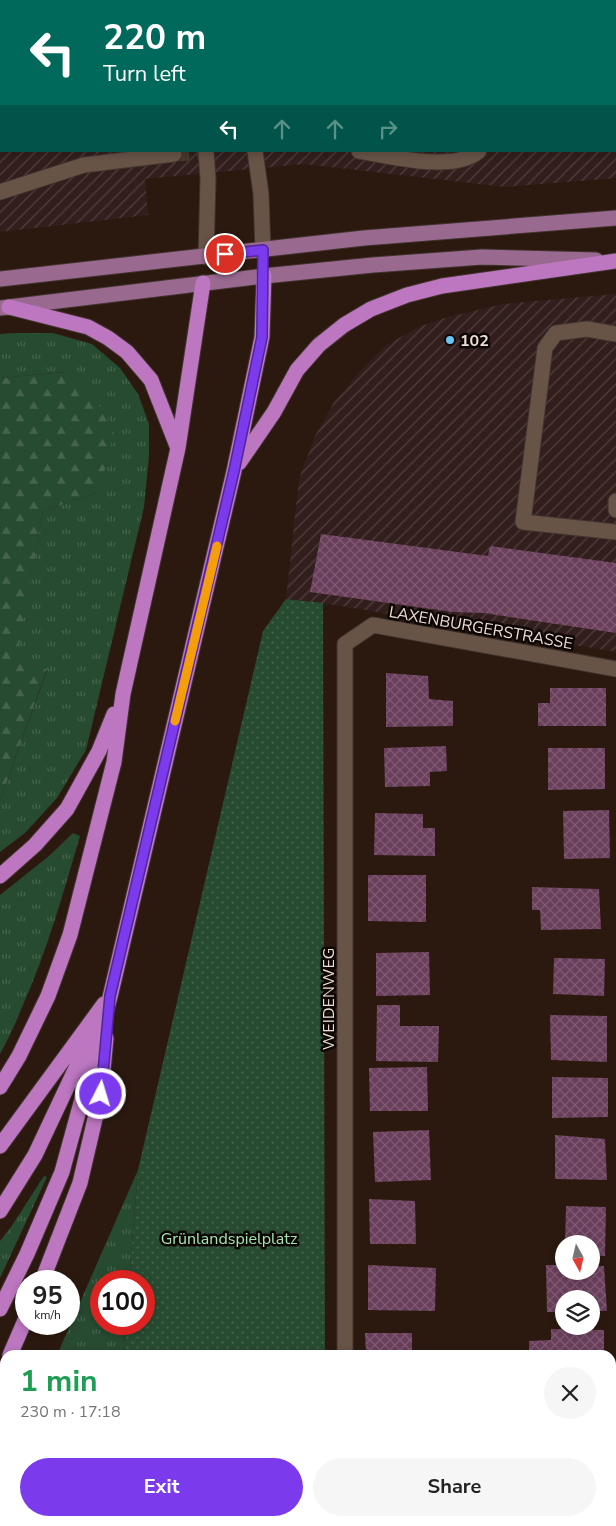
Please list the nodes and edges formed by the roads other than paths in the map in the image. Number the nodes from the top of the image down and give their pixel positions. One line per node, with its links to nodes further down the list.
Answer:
1 (206, 152): 9 (street)
2 (255, 152): 8 (street)
3 (366, 152): 4 (street)
4 (478, 152)
5 (174, 154): 6 (street)
6 (0, 192)
7 (616, 218): 8 (main road)
8 (263, 250): 9 (main road); 11 (main road)
9 (206, 257): 12 (main road); 13 (main road)
10 (616, 260): 11 (main road); 17 (highway)
11 (264, 276): 13 (main road); 17 (highway)
12 (0, 279)
13 (203, 283): 14 (main road); 16 (highway)
14 (4, 307): 16 (highway)
15 (616, 334): 20 (street)
16 (178, 448): 23 (highway)
17 (234, 471): 25 (highway)
18 (616, 501): 19 (street)
19 (616, 510)
20 (616, 532)
21 (345, 644): 22 (street, LAXENBURGERSTRASSE); 33 (street, WEIDENWEG)
22 (616, 669)
23 (122, 694): 24 (highway); 26 (highway)
24 (0, 876)
25 (110, 996): 27 (highway); 28 (highway); 29 (highway); 30 (highway)
26 (0, 1087)
27 (0, 1146)
28 (0, 1211)
29 (46, 1270)
30 (0, 1309)
31 (19, 1335): 32 (highway)
32 (12, 1350)
33 (345, 1350)

